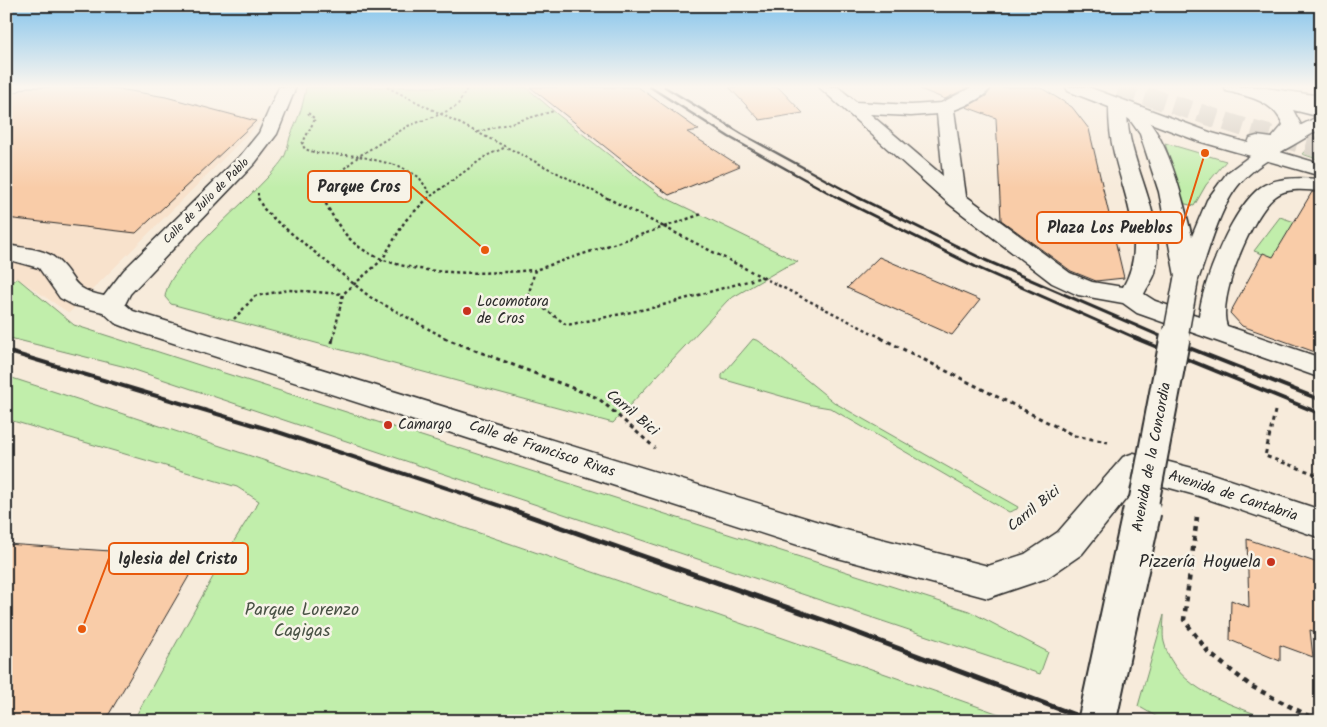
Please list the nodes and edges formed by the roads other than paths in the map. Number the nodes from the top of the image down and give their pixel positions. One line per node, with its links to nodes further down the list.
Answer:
1 (273, 121): 16 (street, Calle de Julio de Pablo)
2 (866, 121): 12 (street)
3 (947, 121): 12 (street)
4 (1117, 121): 15 (street)
5 (1140, 121): 14 (street, Avenida de la Concordia)
6 (1168, 121): 9 (street)
7 (1291, 121): 9 (street)
8 (1320, 121): 9 (street)
9 (1270, 150): 10 (street); 14 (street, Avenida de la Concordia)
10 (1321, 170)
11 (1321, 186): 17 (street)
12 (956, 198): 15 (street)
13 (6, 252): 16 (street, Calle de Francisco Rivas)
14 (1186, 280): 21 (street, Avenida de la Concordia, bridge)
15 (1130, 296): 17 (street)
16 (112, 306): 20 (street, Calle de Francisco Rivas)
17 (1216, 331): 18 (street)
18 (1321, 368)
19 (1321, 524): 20 (street, Avenida de Cantabria)
20 (1085, 527)
21 (1097, 721)

